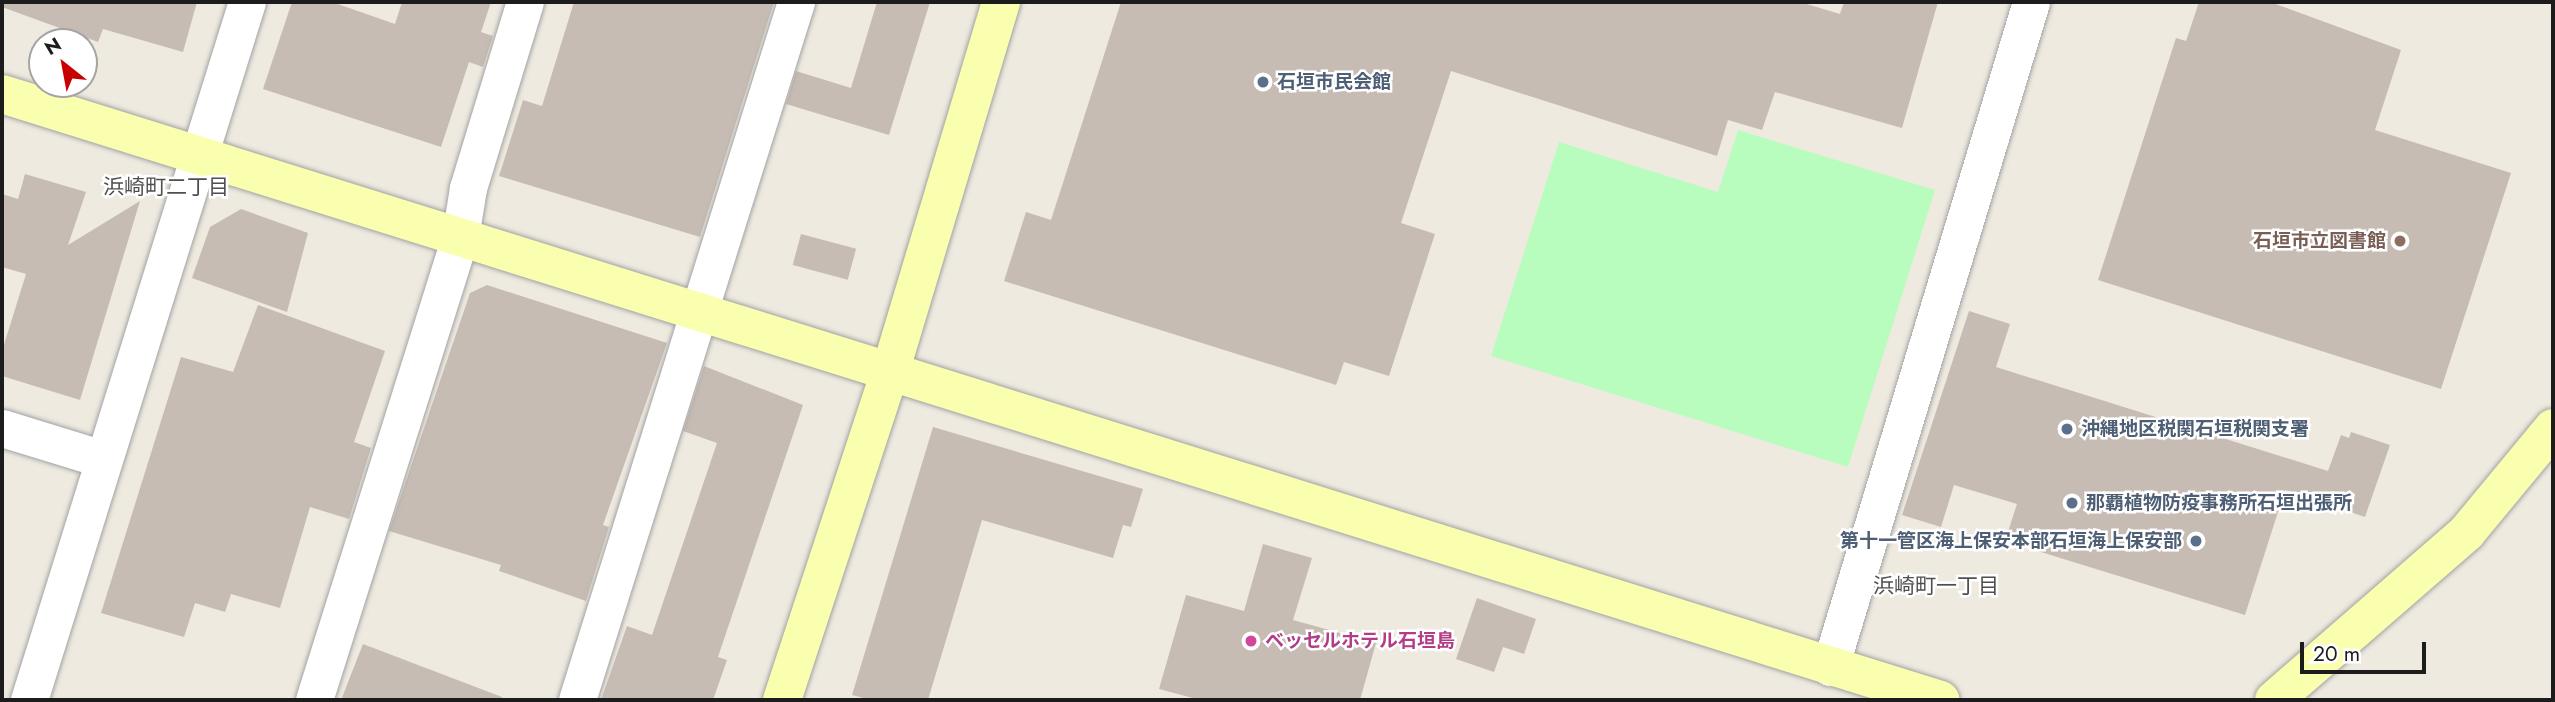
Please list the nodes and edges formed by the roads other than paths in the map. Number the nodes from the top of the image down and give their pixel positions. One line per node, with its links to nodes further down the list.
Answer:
1 (247, 2): 7 (street)
2 (525, 2): 8 (street)
3 (796, 2): 9 (street)
4 (1001, 2): 10 (street)
5 (2031, 2): 14 (street)
6 (2, 94): 7 (street)
7 (200, 157): 8 (street); 13 (street)
8 (460, 237): 9 (street); 16 (street)
9 (701, 312): 10 (street); 17 (street)
10 (891, 369): 14 (street); 18 (street)
11 (2, 428): 13 (street)
12 (2553, 428): 20 (street)
13 (103, 459): 15 (street)
14 (1830, 667): 19 (street)
15 (29, 700)
16 (313, 700)
17 (577, 700)
18 (782, 700)
19 (1941, 700)
20 (2274, 700)

